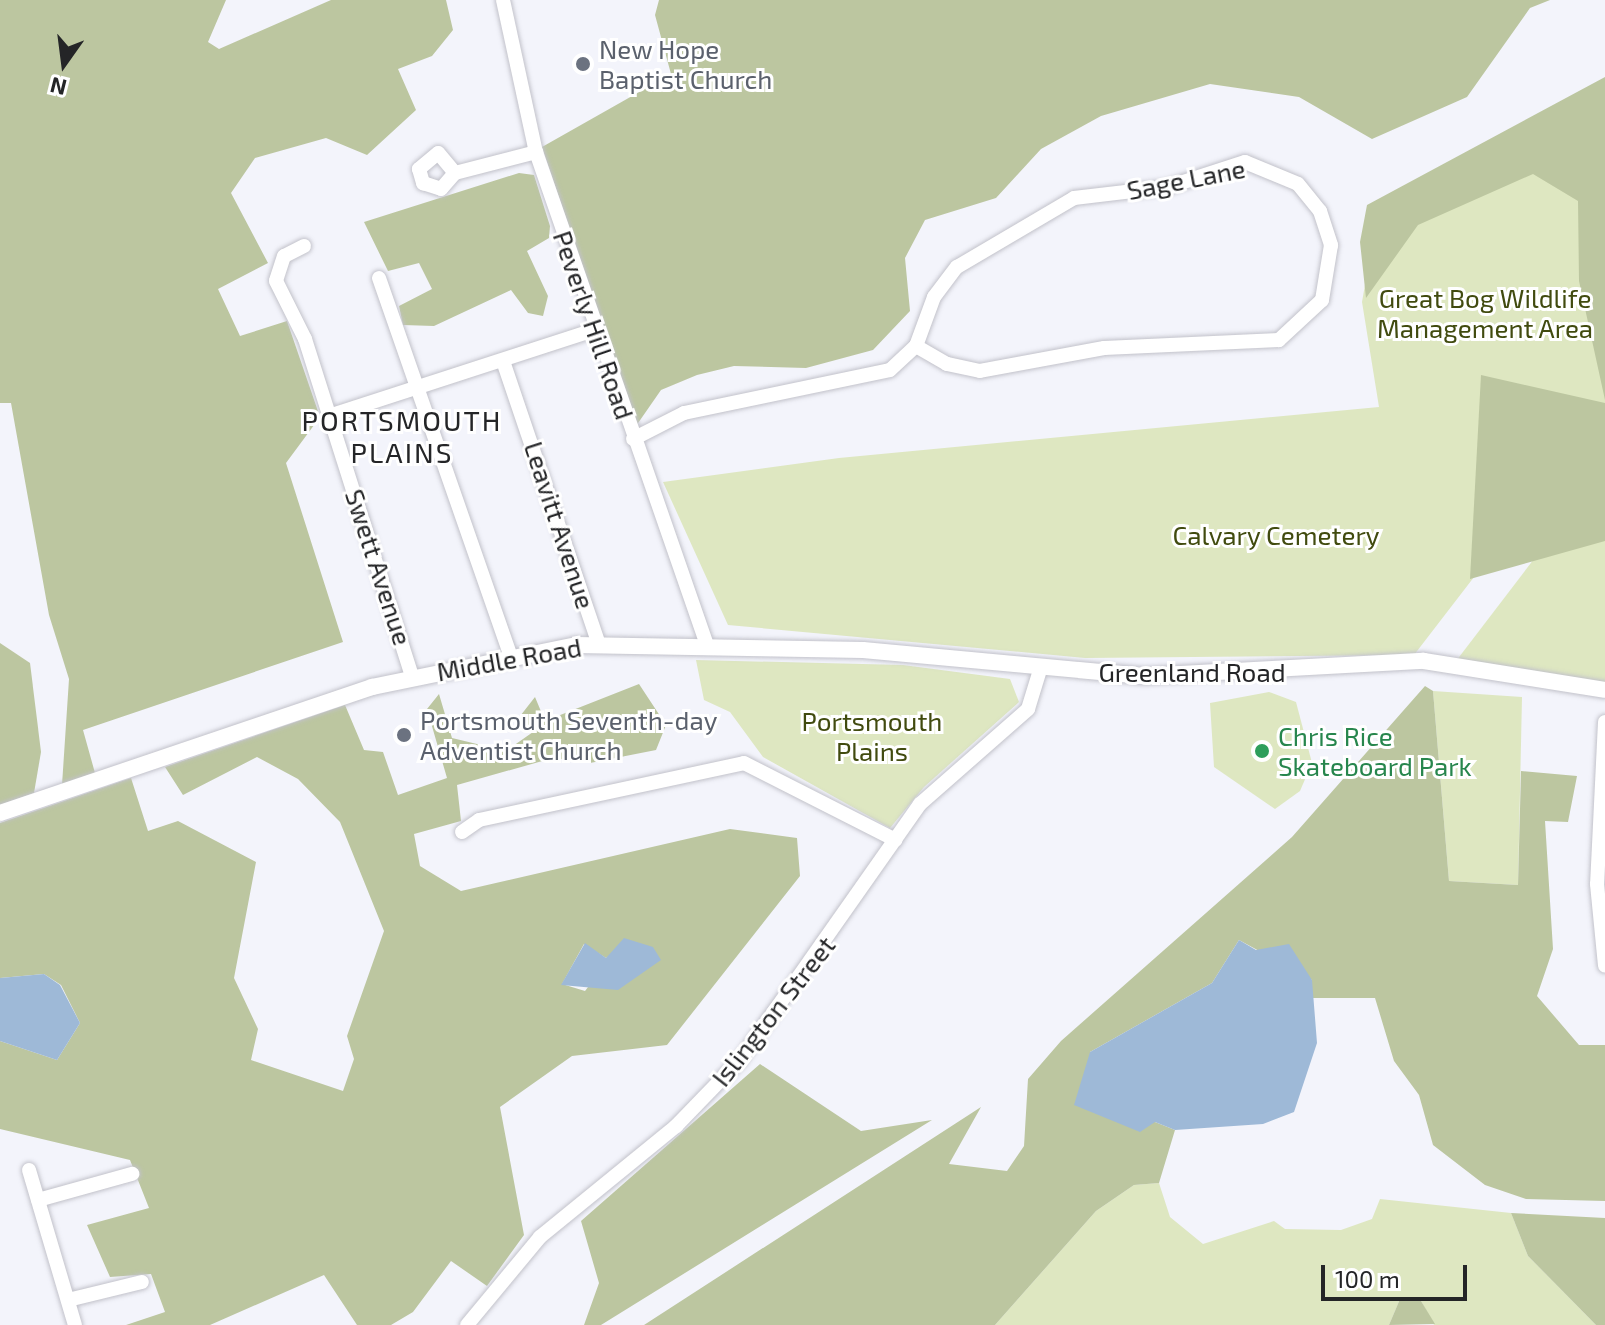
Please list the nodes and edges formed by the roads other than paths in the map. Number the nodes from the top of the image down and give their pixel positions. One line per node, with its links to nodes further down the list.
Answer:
1 (503, 0): 2 (street, Peverly Hill Road)
2 (536, 152): 3 (street); 6 (street, Peverly Hill Road)
3 (455, 173)
4 (304, 246): 10 (street, Swett Avenue)
5 (379, 278): 9 (street)
6 (594, 330): 8 (street); 11 (street, Peverly Hill Road)
7 (916, 346): 7 (street, Sage Lane); 11 (street)
8 (503, 361): 9 (street); 12 (street, Leavitt Avenue)
9 (417, 390): 10 (street); 14 (street)
10 (329, 416): 16 (street, Swett Avenue)
11 (633, 439): 13 (street, Peverly Hill Road)
12 (599, 644): 13 (main road, Middle Road); 14 (main road, Middle Road)
13 (707, 645): 15 (main road, Middle Road)
14 (510, 655): 16 (main road, Middle Road)
15 (1040, 670): 17 (main road, Greenland Road); 22 (street, Islington Street)
16 (412, 676): 19 (main road, Middle Road)
17 (1605, 690)
18 (1605, 722): 21 (street)
19 (0, 813)
20 (462, 832): 22 (street)
21 (1602, 836): 23 (street)
22 (896, 840): 30 (street, Islington Street)
23 (1605, 966)
24 (29, 1170): 26 (street)
25 (132, 1174): 26 (street)
26 (38, 1200): 28 (street)
27 (142, 1282): 28 (street)
28 (68, 1300): 29 (street)
29 (75, 1325)
30 (467, 1325)

